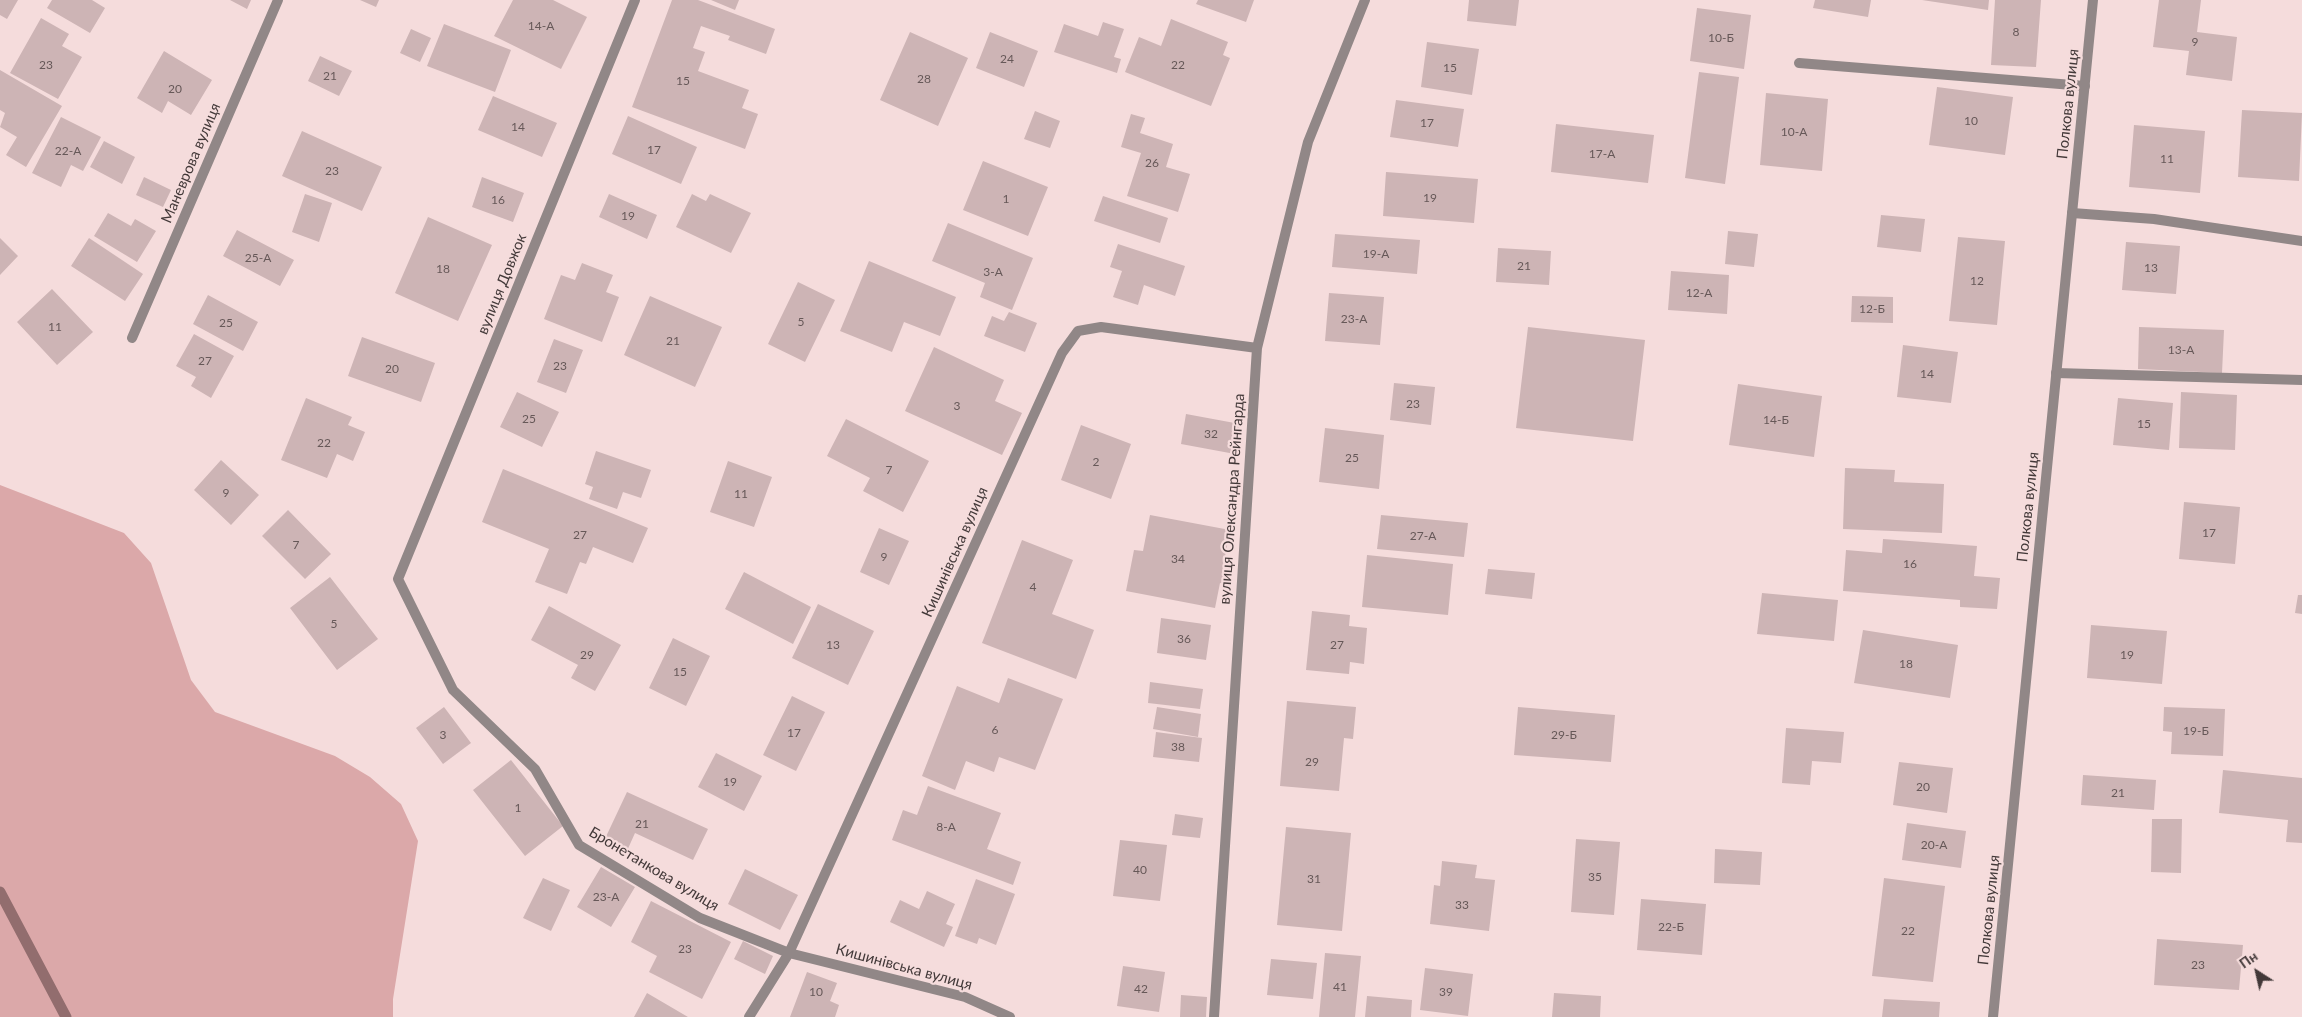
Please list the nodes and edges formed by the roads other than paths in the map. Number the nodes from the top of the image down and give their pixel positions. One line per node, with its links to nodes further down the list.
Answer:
1 (278, 0): 9 (street, Маневрова вулиця)
2 (634, 0): 13 (street, вулиця Довжок)
3 (1365, 0): 10 (street, вулиця Олександра Рейнгарда)
4 (2093, 0): 6 (street, Полкова вулиця)
5 (1799, 63): 6 (street)
6 (2084, 86): 7 (street, Полкова вулиця)
7 (2072, 213): 8 (street); 11 (street, Полкова вулиця)
8 (2302, 241)
9 (132, 338)
10 (1257, 348): 14 (street, Кишинівська вулиця); 17 (street, вулиця Олександра Рейнгарда)
11 (2056, 373): 12 (street); 18 (street, Полкова вулиця)
12 (2302, 380)
13 (398, 580): 14 (street, Бронетанкова вулиця)
14 (789, 953): 15 (street, Кишинівська вулиця); 16 (street, Кишинівська вулиця)
15 (749, 1017)
16 (1010, 1017)
17 (1214, 1017)
18 (1993, 1017)

